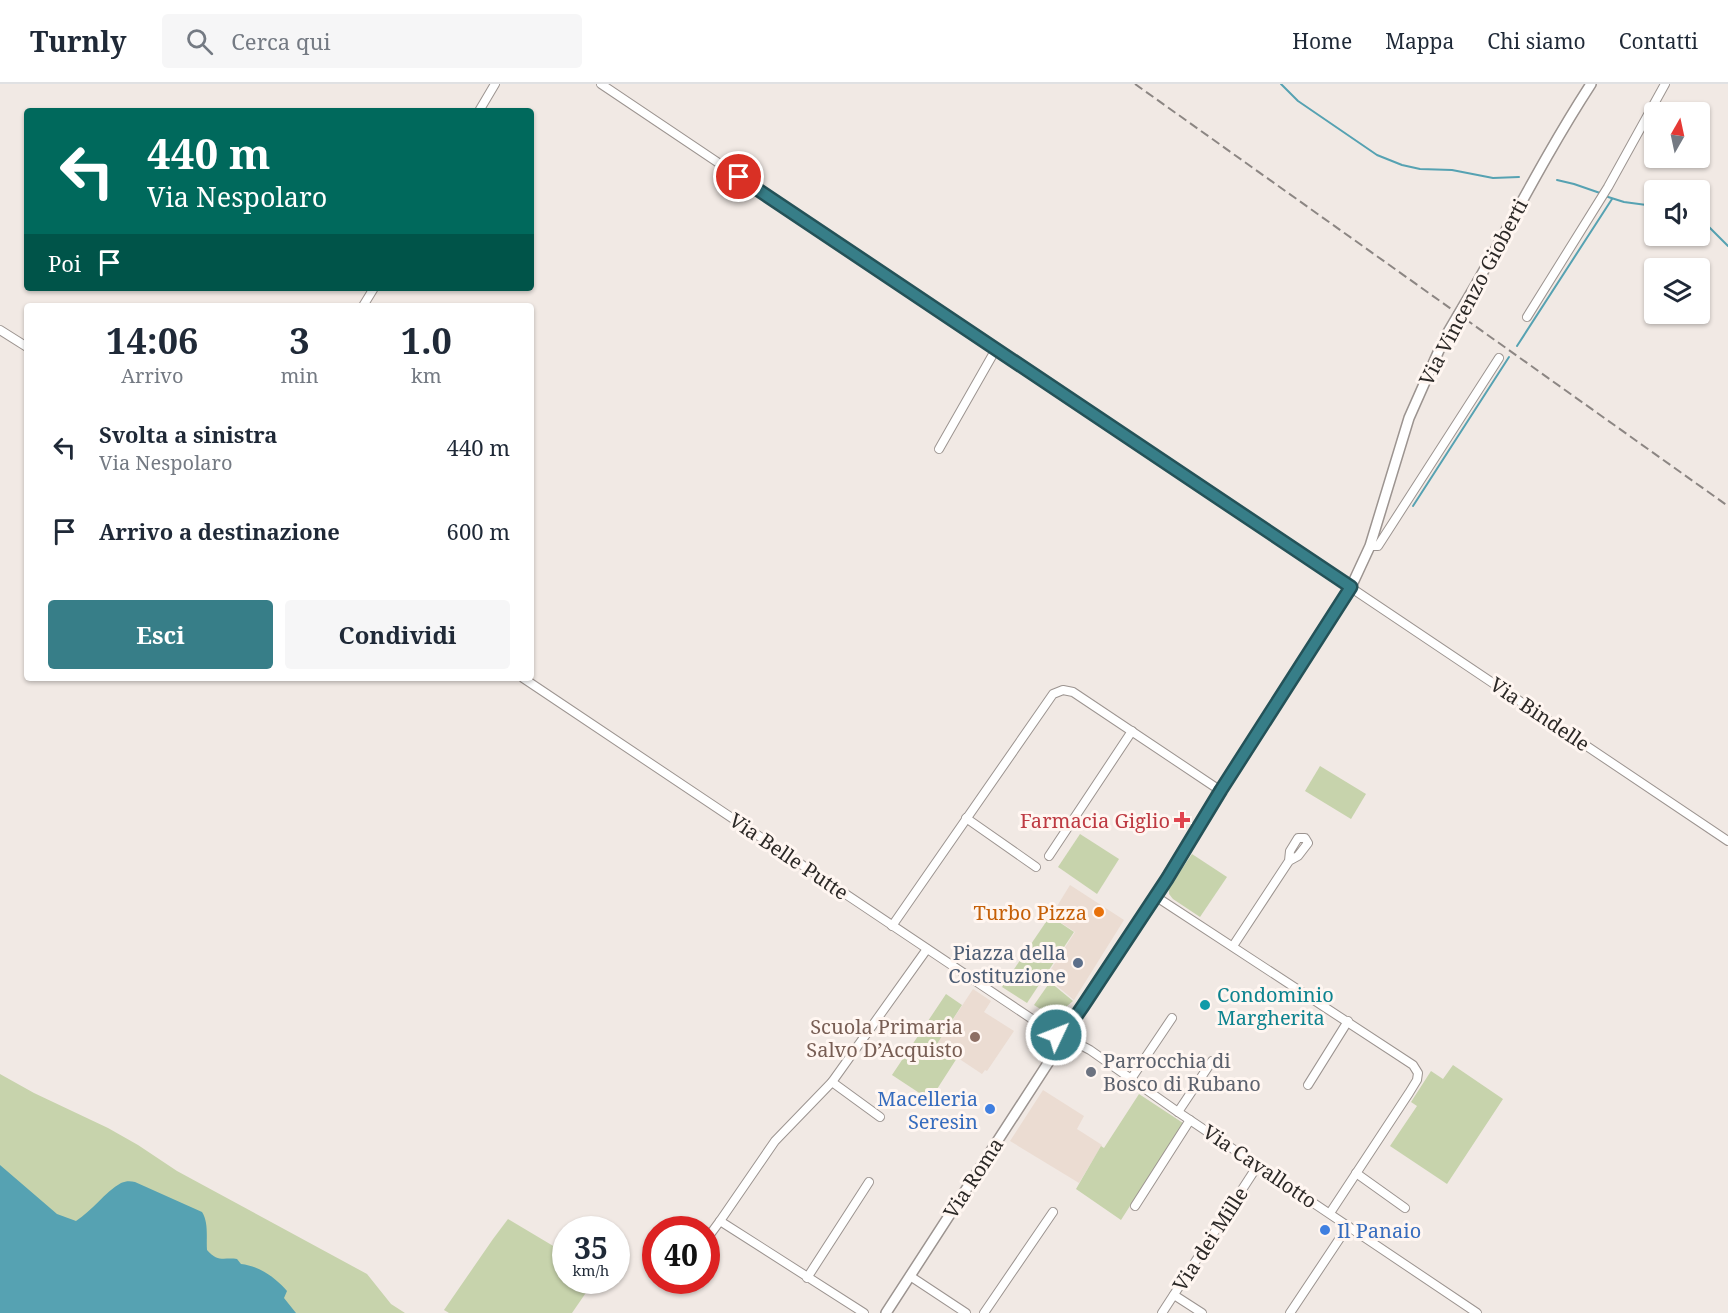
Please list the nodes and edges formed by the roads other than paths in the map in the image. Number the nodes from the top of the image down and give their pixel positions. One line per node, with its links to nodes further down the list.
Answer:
1 (495, 84): 5 (street)
2 (601, 84): 9 (street, Via Bindelle)
3 (1591, 84): 12 (street, Via Vincenzo Gioberti, bridge)
4 (1665, 84): 6 (street)
5 (480, 108)
6 (1527, 317)
7 (0, 330): 8 (street)
8 (24, 345)
9 (996, 349): 11 (street); 13 (street, Via Bindelle)
10 (1499, 358): 12 (street, Via Vincenzo Gioberti)
11 (939, 449)
12 (1370, 546): 13 (street, Via Vincenzo Gioberti)
13 (1351, 587): 16 (street, Via Vincenzo Gioberti); 18 (street, Via Bindelle)
14 (527, 681): 23 (street, Via Belle Putte)
15 (1132, 731): 16 (street); 17 (street); 19 (street)
16 (1221, 790): 22 (street, Via Vincenzo Gioberti)
17 (966, 818): 21 (street); 23 (street)
18 (1728, 841)
19 (1049, 856)
20 (1289, 861): 24 (street)
21 (1036, 867)
22 (1155, 896): 24 (street); 28 (street, Via Vincenzo Gioberti)
23 (892, 926): 25 (street, Via Belle Putte)
24 (1233, 946): 27 (street)
25 (927, 949): 29 (street, Via Belle Putte); 34 (street)
26 (1172, 1018): 33 (street)
27 (1348, 1021): 35 (street); 40 (street)
28 (1070, 1025): 29 (street); 30 (street)
29 (1056, 1032): 31 (street)
30 (1073, 1041): 31 (street); 33 (street, Via Cavallotto)
31 (1061, 1043): 48 (street, Via Roma)
32 (1212, 1061): 36 (street)
33 (1131, 1079): 36 (street, Via Cavallotto)
34 (832, 1082): 37 (street); 46 (street)
35 (1308, 1085)
36 (1178, 1112): 38 (street, Via Cavallotto)
37 (880, 1117)
38 (1190, 1120): 39 (street, Via Cavallotto); 42 (street)
39 (1258, 1165): 45 (street, Via Cavallotto); 50 (street, Via dei Mille)
40 (1356, 1173): 43 (street); 45 (street)
41 (869, 1182): 49 (street)
42 (1135, 1206)
43 (1405, 1208)
44 (1053, 1212): 54 (street)
45 (1330, 1213): 47 (street, Via Cavallotto)
46 (720, 1221): 49 (street)
47 (1348, 1226): 57 (street); 58 (street, Via Cavallotto)
48 (910, 1276): 52 (street, Via Roma); 53 (street)
49 (807, 1278): 51 (street)
50 (1174, 1295): 55 (street, Via dei Mille); 56 (street)
51 (864, 1313)
52 (886, 1313)
53 (966, 1313)
54 (984, 1313)
55 (1162, 1313)
56 (1202, 1313)
57 (1290, 1313)
58 (1477, 1313)

